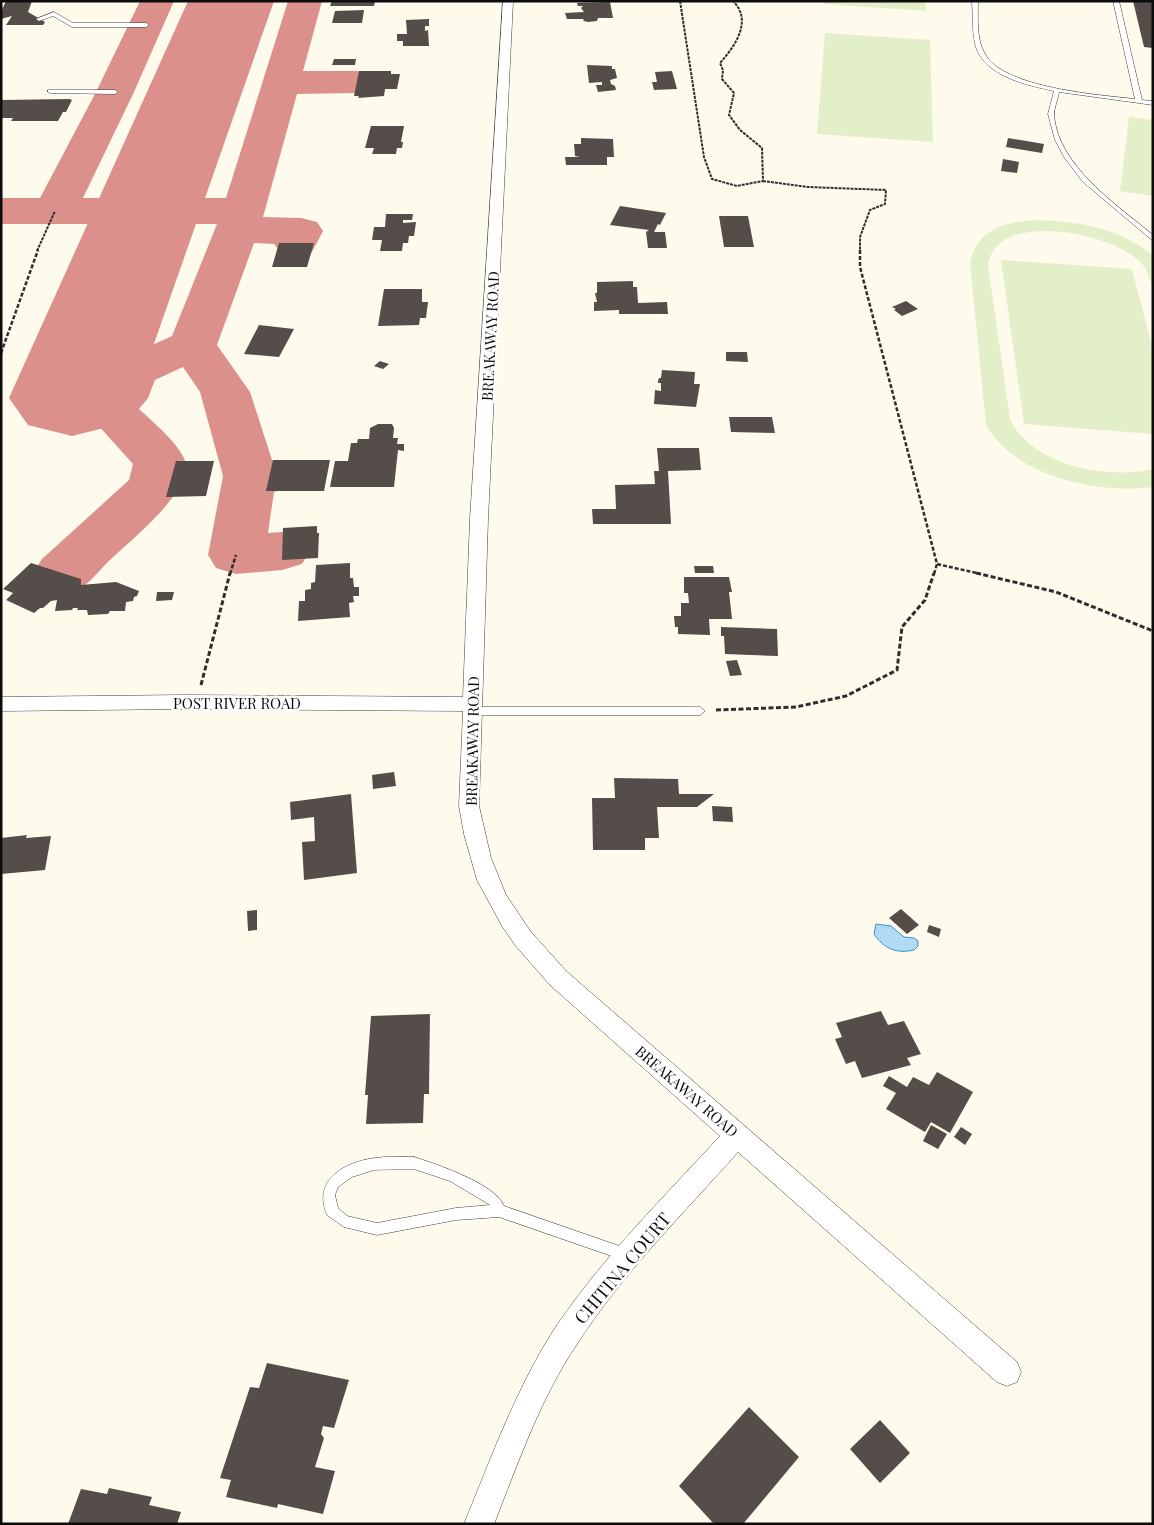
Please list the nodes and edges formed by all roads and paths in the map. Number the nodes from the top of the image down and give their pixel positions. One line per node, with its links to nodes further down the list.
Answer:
1 (508, 1): 22 (street, BREAKAWAY ROAD)
2 (680, 1): 13 (path)
3 (733, 1): 13 (path)
4 (975, 1): 8 (lane)
5 (1116, 1): 11 (lane)
6 (39, 18): 7 (lane)
7 (146, 25)
8 (1057, 90): 11 (lane); 15 (lane)
9 (50, 92): 10 (lane)
10 (115, 92)
11 (1139, 102): 12 (lane)
12 (1153, 103)
13 (763, 181): 18 (path)
14 (55, 211): 16 (path)
15 (1153, 239)
16 (1, 353)
17 (236, 555): 20 (path)
18 (937, 564): 19 (path); 23 (path)
19 (1153, 630)
20 (195, 702): 21 (street, POST RIVER ROAD); 22 (street, POST RIVER ROAD)
21 (1, 704)
22 (472, 708): 23 (lane); 24 (street, BREAKAWAY ROAD)
23 (700, 710)
24 (737, 1135): 26 (street, CHITINA COURT); 27 (street, BREAKAWAY ROAD)
25 (499, 1211): 25 (lane); 26 (lane)
26 (629, 1256): 28 (street, CHITINA COURT)
27 (1007, 1372)
28 (479, 1524)

